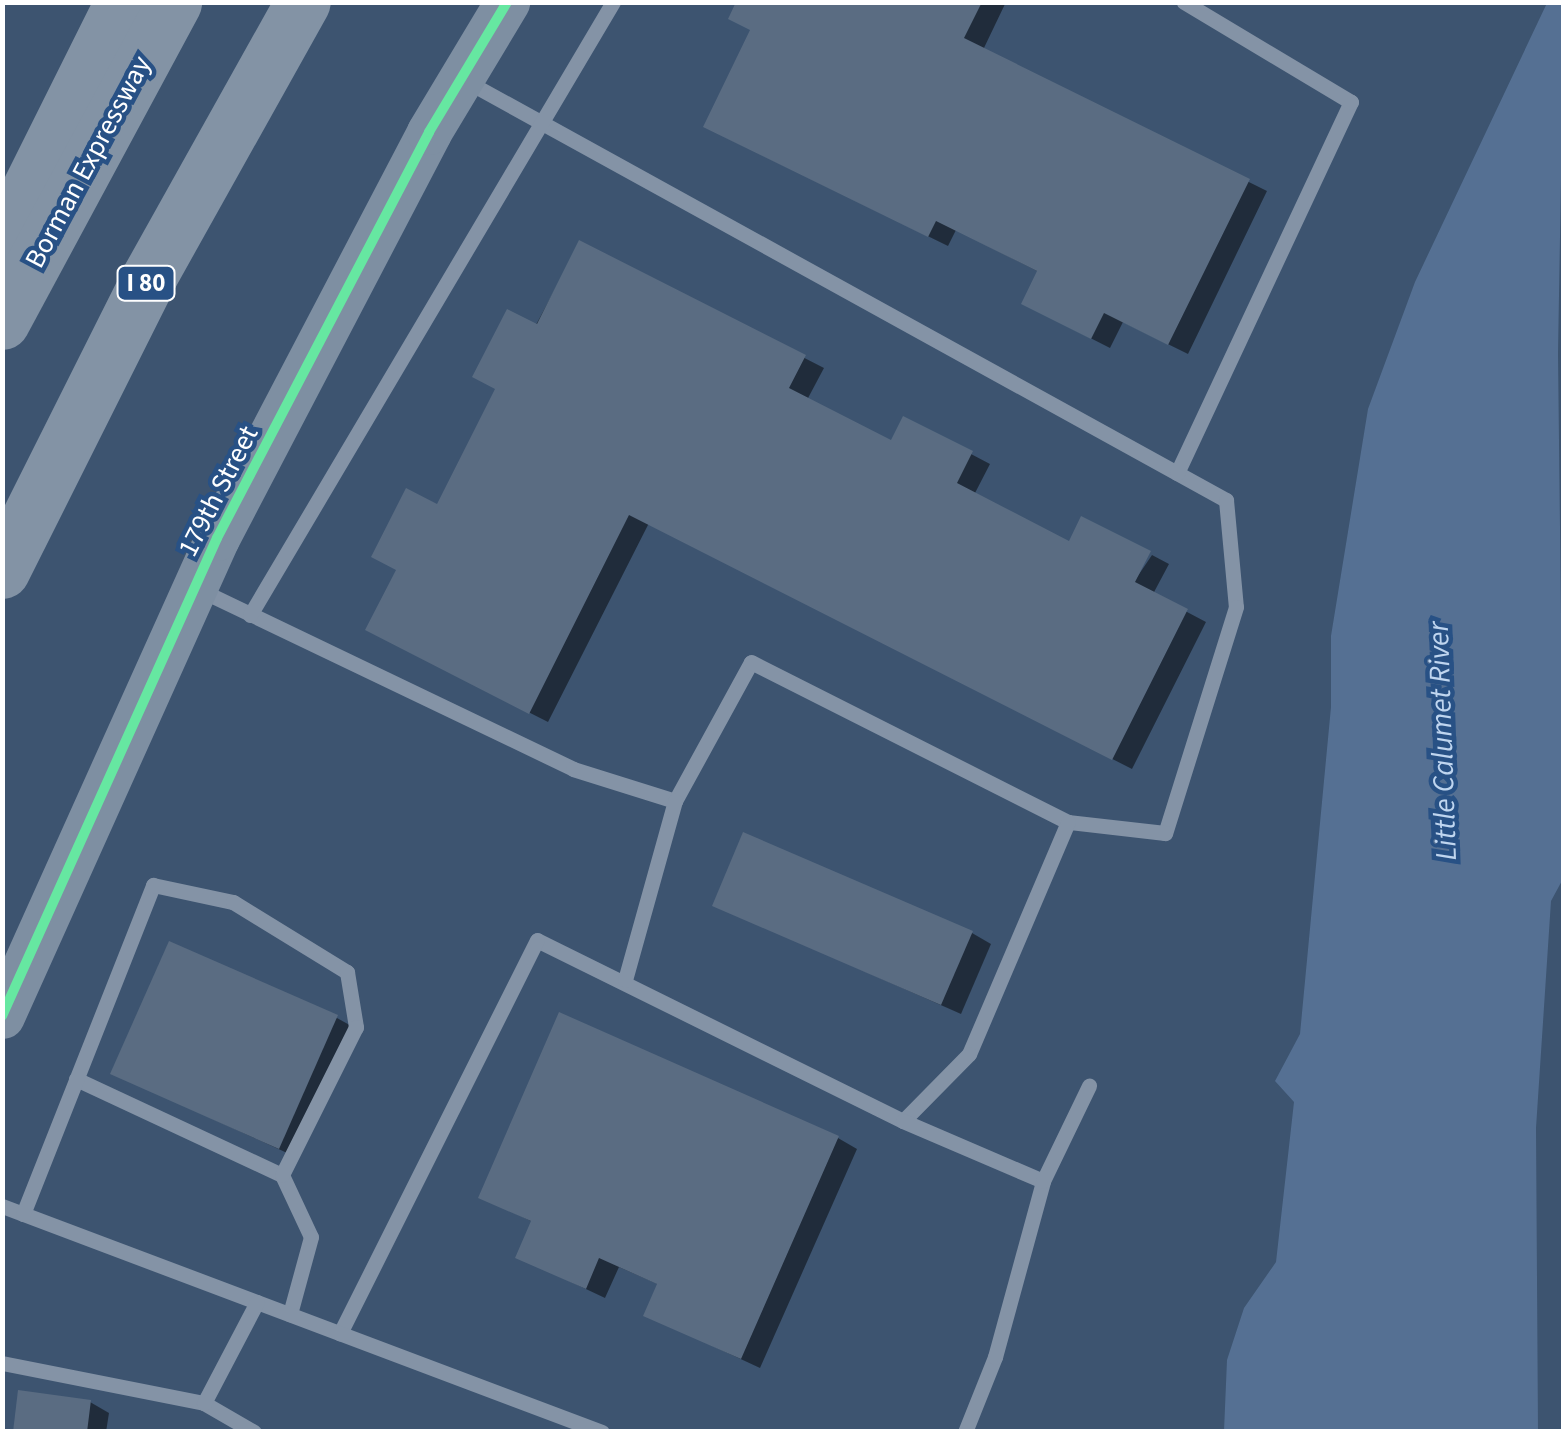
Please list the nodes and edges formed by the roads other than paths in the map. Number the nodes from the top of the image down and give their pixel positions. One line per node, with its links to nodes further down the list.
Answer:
1 (122, 2): 9 (highway)
2 (174, 2): 10 (highway, Borman Expressway)
3 (303, 2): 12 (highway, I 80)
4 (508, 2): 7 (street, 179th Street)
5 (613, 2): 8 (lane)
6 (1184, 2): 11 (lane)
7 (462, 79): 8 (lane); 13 (street, 179th Street)
8 (539, 122): 11 (lane); 14 (lane)
9 (2, 243)
10 (2, 322)
11 (1177, 472): 16 (lane)
12 (2, 572)
13 (194, 588): 14 (lane); 18 (street, 179th Street)
14 (250, 615): 15 (lane)
15 (675, 801): 16 (lane); 17 (lane)
16 (1068, 822): 21 (lane)
17 (625, 980): 21 (lane); 28 (lane)
18 (2, 1016)
19 (76, 1079): 22 (lane); 22 (lane); 25 (lane)
20 (1088, 1086): 23 (lane)
21 (903, 1121): 23 (lane)
22 (282, 1175): 27 (lane)
23 (1043, 1181): 33 (lane)
24 (2, 1206): 25 (lane)
25 (22, 1214): 26 (lane)
26 (256, 1302): 27 (lane); 30 (lane)
27 (290, 1314): 28 (lane)
28 (340, 1333): 32 (lane)
29 (2, 1363): 30 (lane)
30 (204, 1403): 31 (lane)
31 (254, 1432)
32 (602, 1432)
33 (965, 1432)

